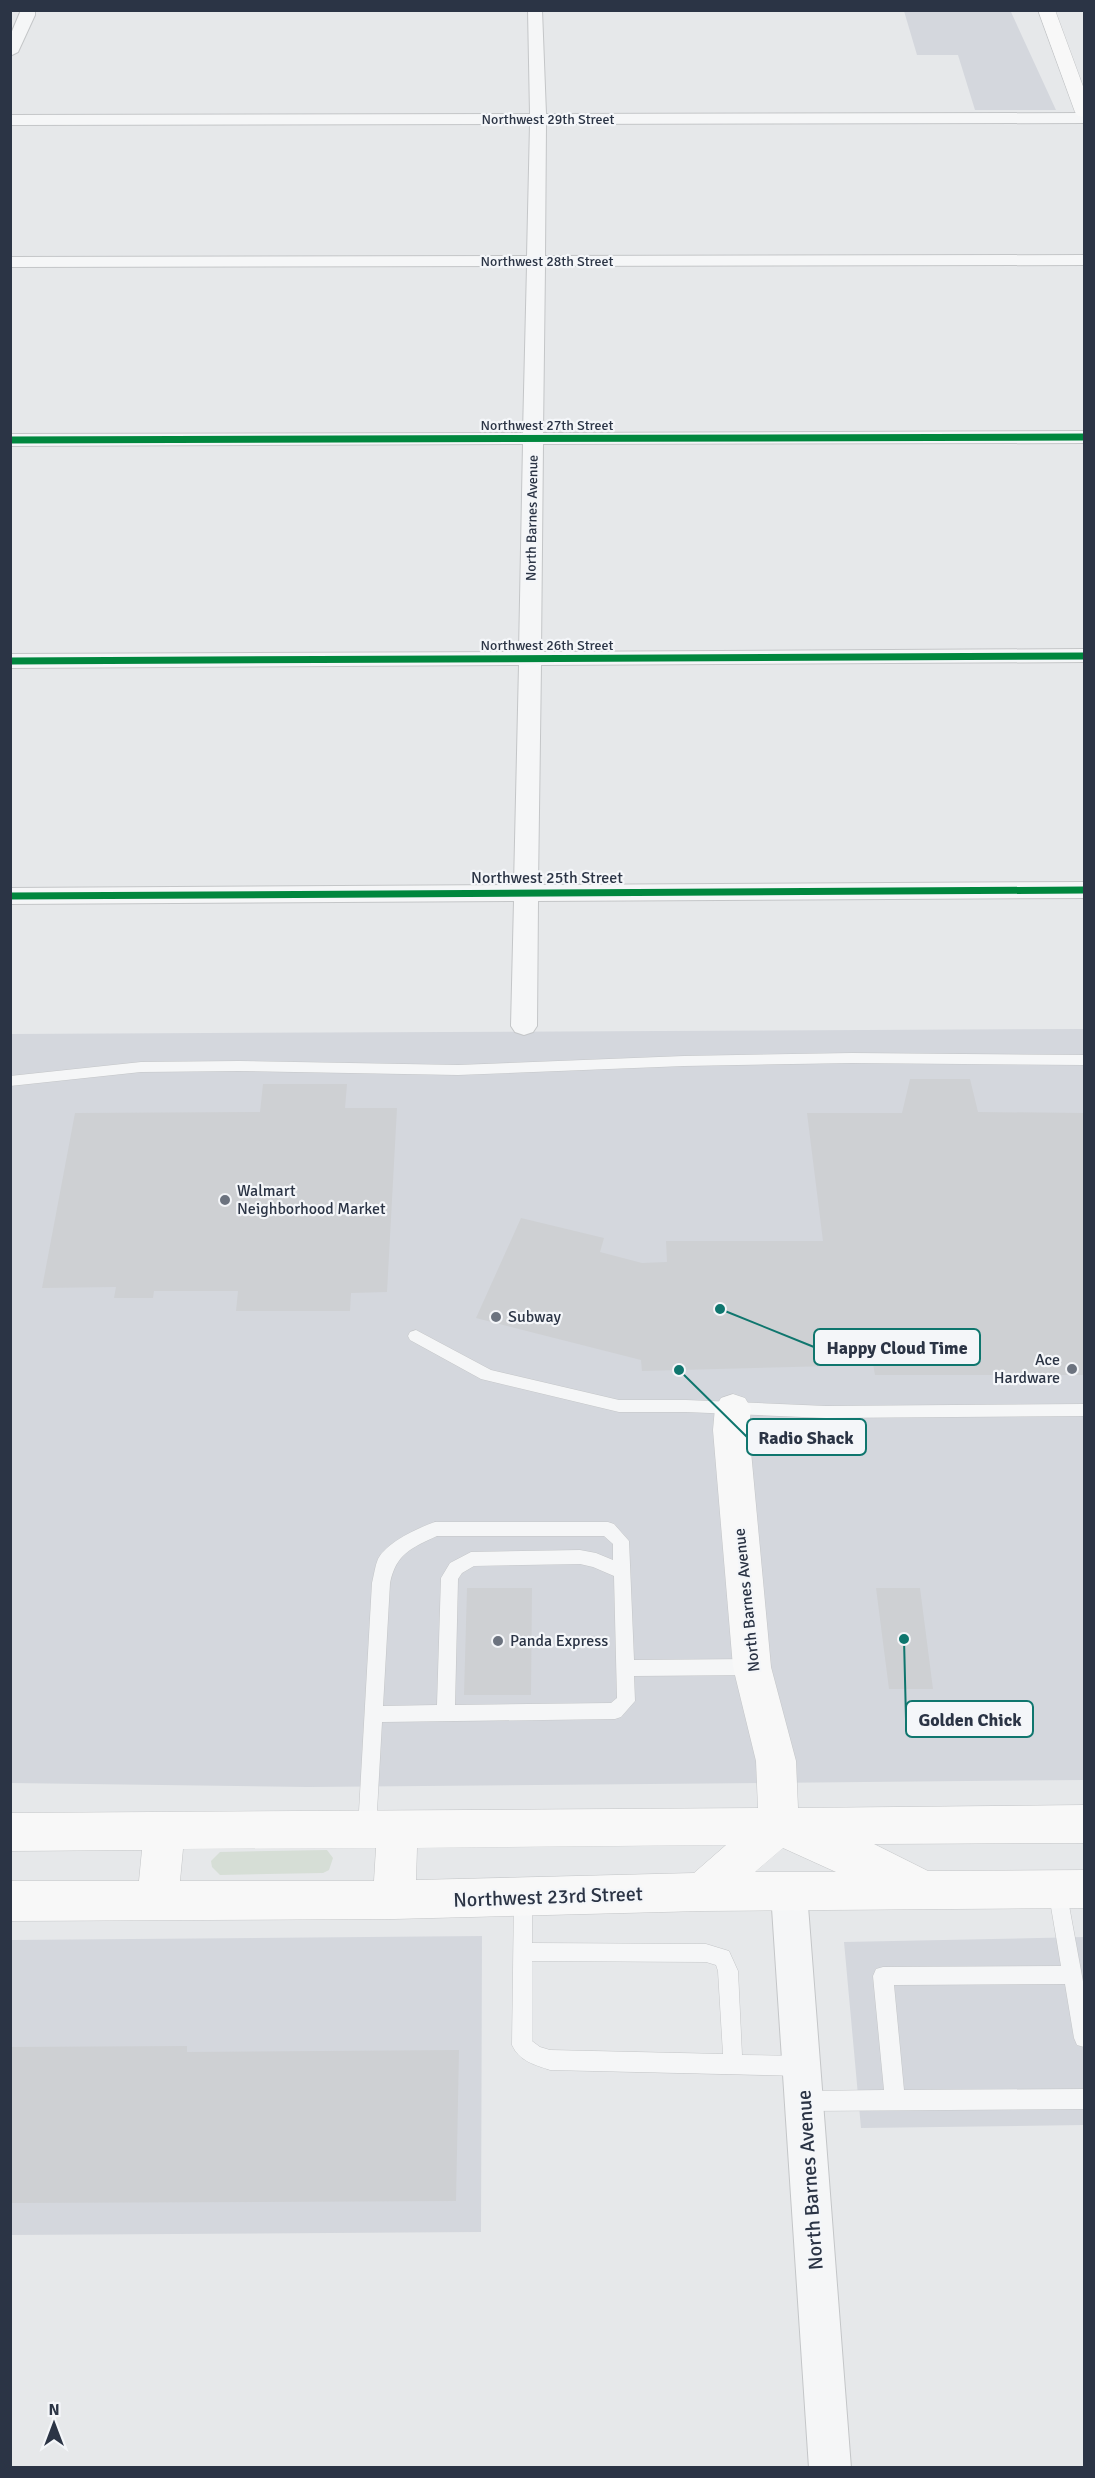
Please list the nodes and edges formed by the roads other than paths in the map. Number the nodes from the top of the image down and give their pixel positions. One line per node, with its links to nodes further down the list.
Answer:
1 (28, 10): 4 (street)
2 (535, 10): 7 (street, North Barnes Avenue)
3 (1046, 10): 5 (main road)
4 (10, 52)
5 (1084, 112)
6 (1084, 118): 7 (street, Northwest 29th Street)
7 (538, 119): 8 (street, Northwest 29th Street); 10 (street, North Barnes Avenue)
8 (10, 120)
9 (1084, 260): 10 (street, Northwest 28th Street)
10 (536, 261): 11 (street, Northwest 28th Street); 13 (street, North Barnes Avenue)
11 (10, 262)
12 (1084, 437): 13 (street, Northwest 27th Street)
13 (533, 439): 14 (street, Northwest 27th Street); 16 (street, North Barnes Avenue)
14 (10, 440)
15 (1084, 656): 16 (street, Northwest 26th Street)
16 (530, 658): 17 (street, Northwest 26th Street); 19 (street, North Barnes Avenue)
17 (10, 661)
18 (1084, 890): 19 (street, Northwest 25th Street)
19 (526, 893): 20 (street, Northwest 25th Street); 21 (street, North Barnes Avenue)
20 (10, 896)
21 (524, 1026)
22 (1084, 1060): 23 (lane)
23 (10, 1082)
24 (416, 1336): 25 (lane)
25 (733, 1408): 26 (lane); 28 (main road, North Barnes Avenue)
26 (1084, 1410)
27 (622, 1572): 29 (lane); 30 (lane); 31 (lane)
28 (752, 1667): 29 (lane); 33 (main road, North Barnes Avenue)
29 (625, 1668): 30 (lane)
30 (446, 1713): 31 (lane)
31 (374, 1714): 34 (lane)
32 (1084, 1824): 33 (main road)
33 (779, 1826): 34 (main road); 38 (main road); 39 (main road)
34 (383, 1829): 35 (main road); 42 (main road)
35 (165, 1830): 36 (main road); 44 (main road)
36 (10, 1832)
37 (1071, 1889): 38 (main road, Northwest 23rd Street); 46 (lane)
38 (926, 1891): 40 (main road, Northwest 23rd Street)
39 (702, 1892): 40 (main road, Northwest 23rd Street); 41 (main road, Northwest 23rd Street)
40 (789, 1893): 49 (street, North Barnes Avenue)
41 (523, 1898): 42 (main road, Northwest 23rd Street); 45 (lane)
42 (394, 1900): 44 (main road, Northwest 23rd Street)
43 (10, 1901): 44 (main road, Northwest 23rd Street)
44 (157, 1901)
45 (523, 1953): 48 (lane); 48 (lane)
46 (1073, 1975): 47 (lane); 51 (lane)
47 (1084, 2038)
48 (733, 2064): 49 (lane)
49 (803, 2083): 51 (lane); 52 (street, North Barnes Avenue)
50 (1084, 2099): 51 (lane)
51 (895, 2100)
52 (830, 2468)

